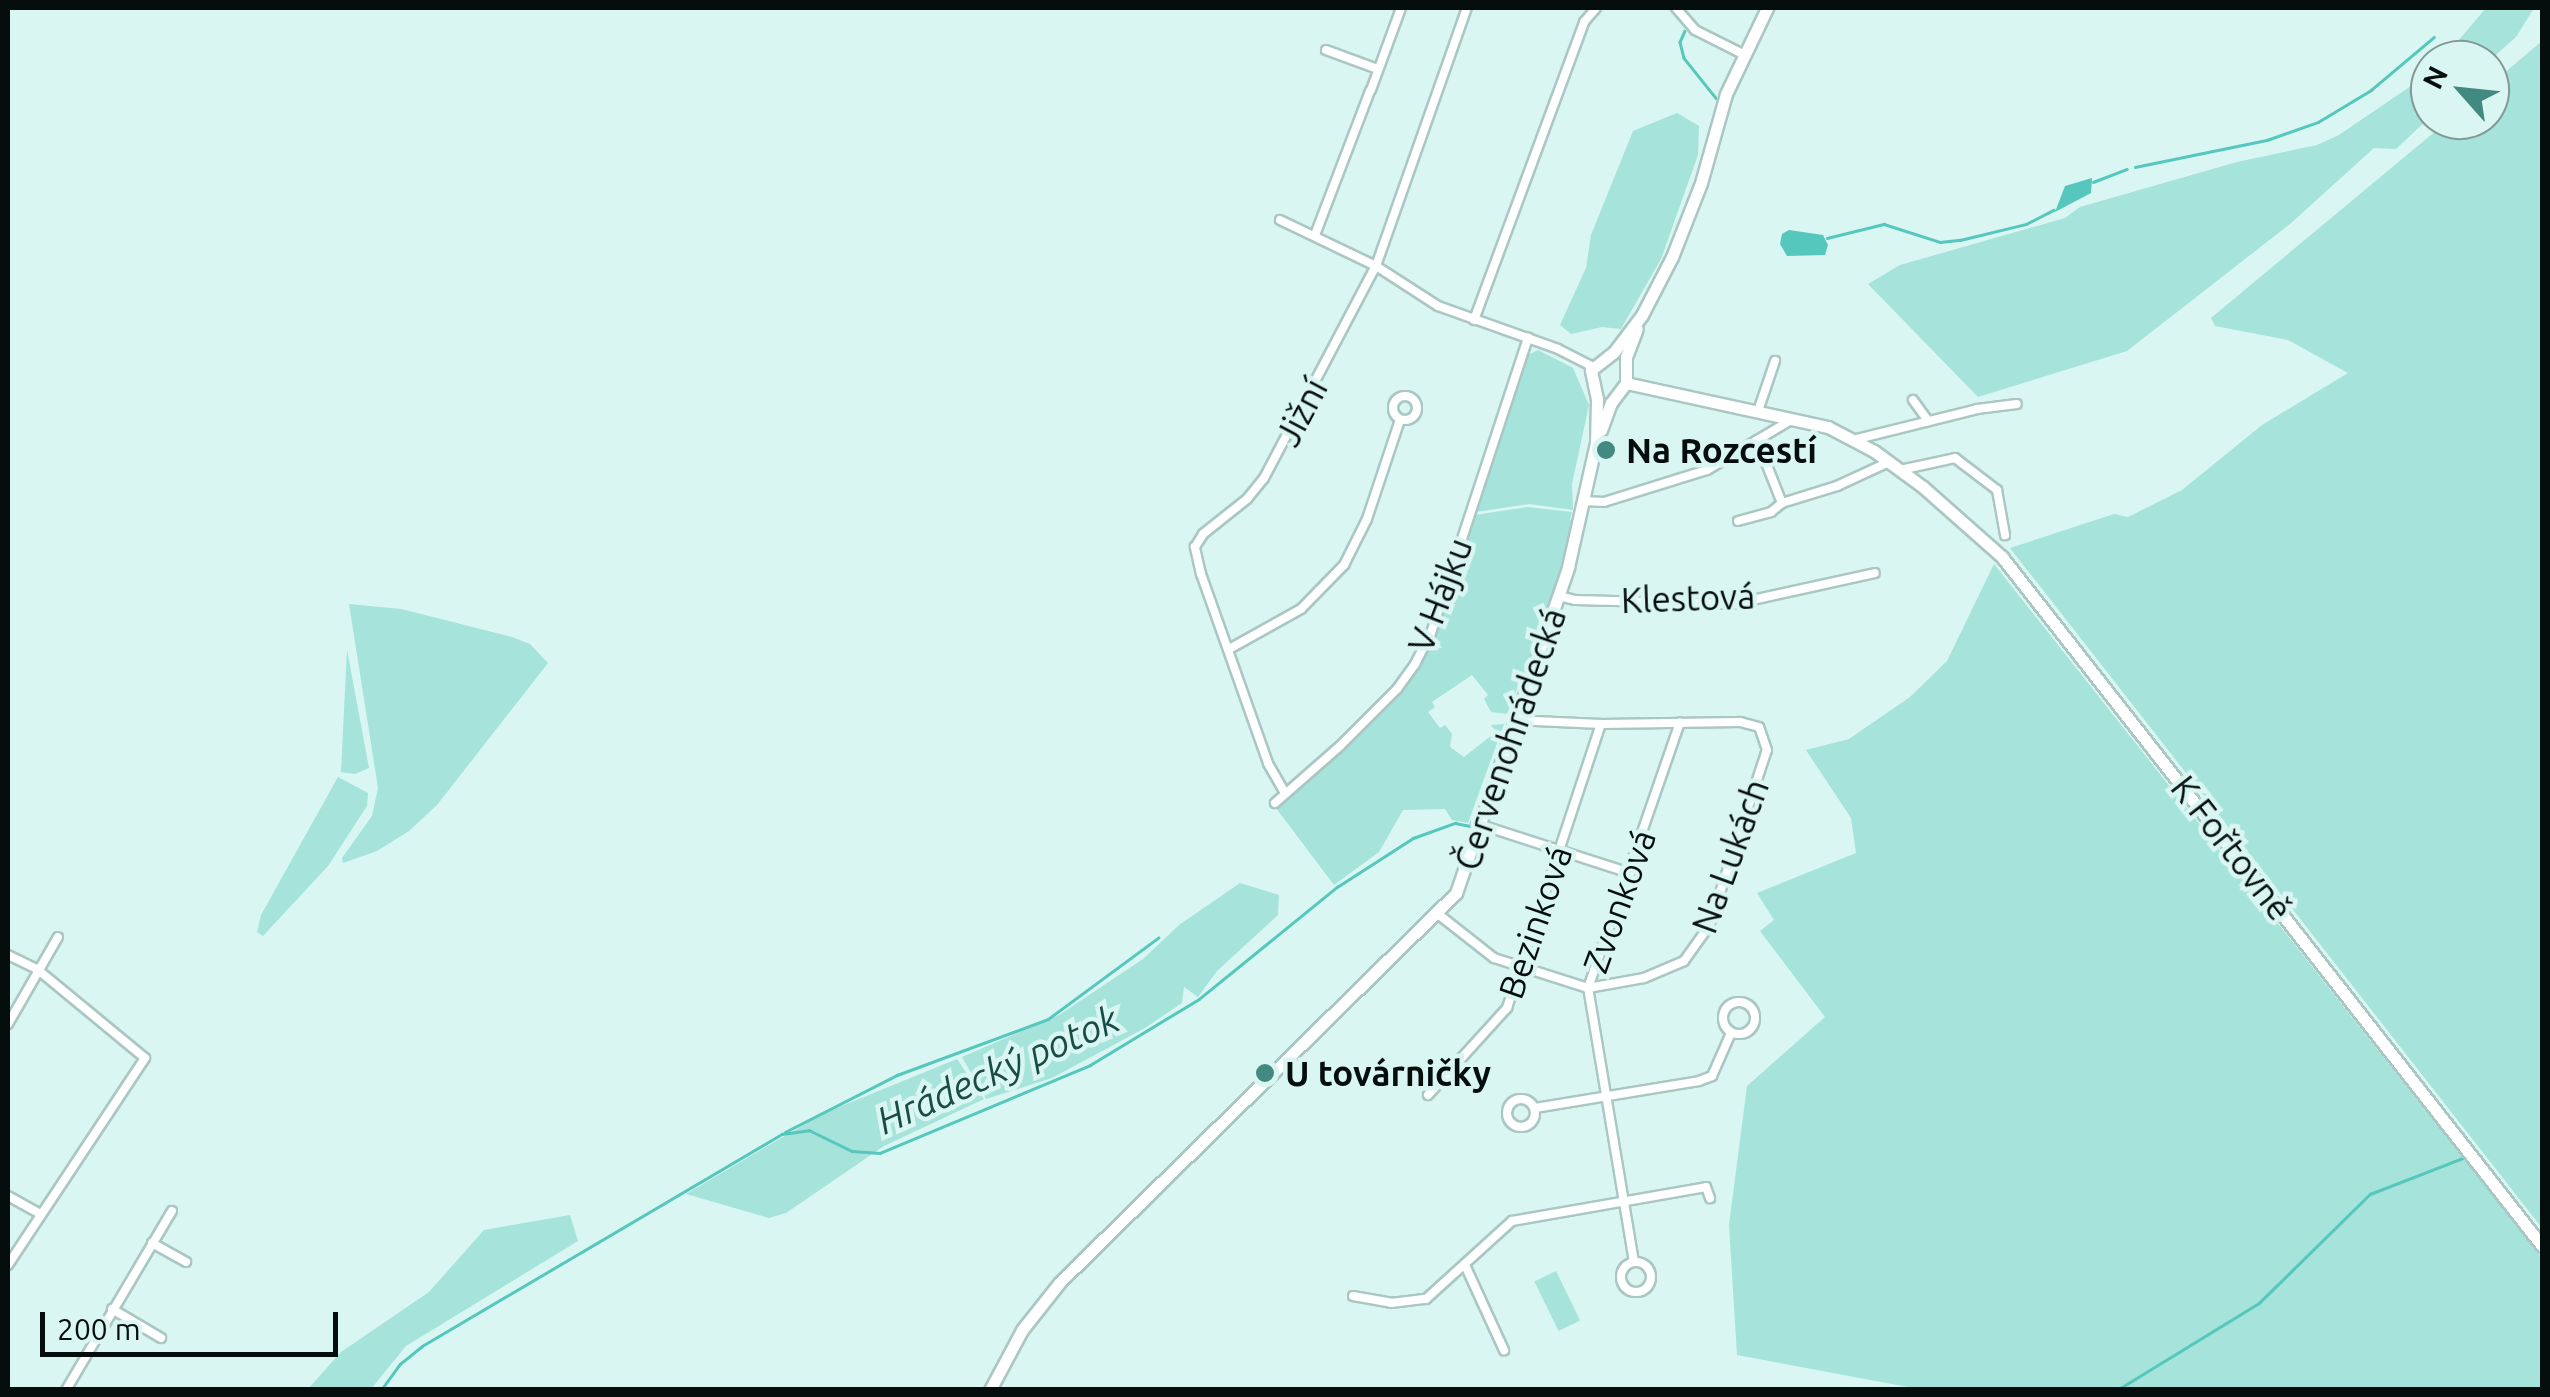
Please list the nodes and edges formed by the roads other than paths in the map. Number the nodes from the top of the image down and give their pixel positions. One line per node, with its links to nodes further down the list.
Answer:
1 (1401, 8): 8 (street)
2 (1467, 8): 11 (street, Jižní)
3 (1596, 8): 13 (street)
4 (1676, 8): 7 (street)
5 (1769, 10): 7 (street)
6 (1326, 50): 8 (street)
7 (1745, 56): 12 (street)
8 (1378, 69): 10 (street)
9 (1280, 220): 10 (street)
10 (1315, 235): 11 (street)
11 (1376, 266): 13 (street); 38 (street, Jižní)
12 (1642, 315): 15 (street); 18 (street)
13 (1474, 320): 14 (street)
14 (1528, 338): 17 (street); 42 (street, V Hájku)
15 (1607, 358): 17 (street); 18 (street)
16 (1775, 361): 24 (street)
17 (1592, 366): 20 (street)
18 (1624, 366): 19 (street)
19 (1626, 383): 21 (street); 24 (street, K Fořtovně)
20 (1595, 390): 21 (street); 30 (street, Červenohrádecká)
21 (1616, 394): 30 (street, Červenohrádecká)
22 (1913, 400): 27 (street)
23 (2017, 404): 27 (street)
24 (1758, 412): 26 (street, K Fořtovně)
25 (1400, 420): 38 (street)
26 (1792, 420): 28 (street); 29 (street, K Fořtovně)
27 (1928, 421): 29 (street)
28 (1757, 440): 32 (street); 33 (street)
29 (1853, 440): 31 (street, K Fořtovně)
30 (1596, 443): 32 (street, Červenohrádecká)
31 (1894, 466): 33 (street); 35 (street); 64 (street, K Fořtovně)
32 (1584, 501): 37 (street, Červenohrádecká)
33 (1782, 502): 34 (street)
34 (1738, 521)
35 (2005, 536)
36 (1875, 573): 37 (street, Klestová)
37 (1559, 596): 39 (street, Červenohrádecká)
38 (1231, 648): 42 (street, Jižní)
39 (1512, 720): 41 (street, Na Lukách); 44 (street, Červenohrádecká)
40 (1680, 722): 41 (street, Na Lukách); 46 (street, Zvonková); 52 (street, Na Lukách)
41 (1601, 724): 45 (street, Bezinková)
42 (1285, 794): 43 (street, V Hájku)
43 (1275, 803)
44 (1478, 824): 45 (street); 47 (street, Červenohrádecká)
45 (1560, 849): 46 (street); 50 (street, Bezinková)
46 (1630, 873): 52 (street, Zvonková)
47 (1438, 914): 50 (street, Na Lukách); 74 (street, Červenohrádecká)
48 (58, 937): 51 (street)
49 (8, 955): 51 (street)
50 (1521, 967): 52 (street, Na Lukách); 55 (street, Bezinková)
51 (37, 969): 53 (street); 62 (street)
52 (1588, 988): 56 (street, Zvonková)
53 (8, 1024)
54 (1732, 1032): 54 (street); 56 (street)
55 (1428, 1094)
56 (1606, 1098): 57 (street); 60 (street, Zvonková)
57 (1535, 1108)
58 (8, 1196): 62 (street)
59 (1710, 1198): 60 (street)
60 (1622, 1201): 66 (street, Zvonková); 68 (street)
61 (172, 1211): 63 (street)
62 (40, 1214): 67 (street)
63 (152, 1243): 65 (street); 70 (street)
64 (2542, 1246)
65 (186, 1262)
66 (1634, 1262): 66 (street, Zvonková)
67 (8, 1265)
68 (1466, 1265): 69 (street); 72 (street)
69 (1353, 1296)
70 (112, 1309): 71 (street); 73 (street)
71 (161, 1338)
72 (1504, 1350)
73 (66, 1390)
74 (990, 1390)

